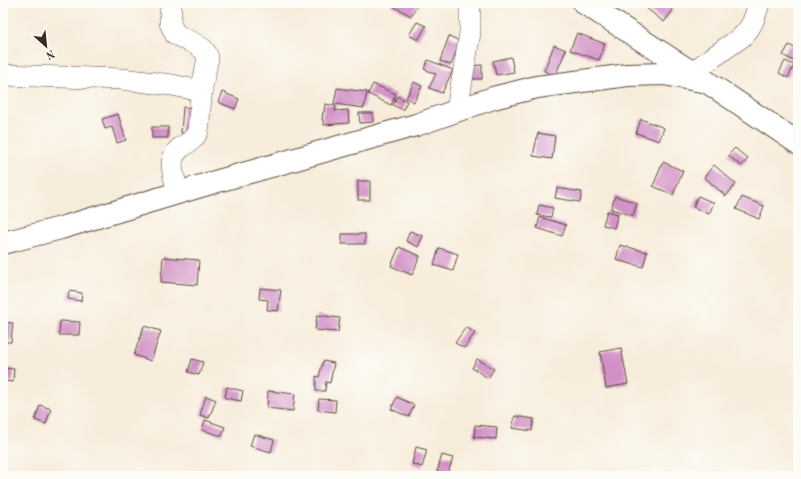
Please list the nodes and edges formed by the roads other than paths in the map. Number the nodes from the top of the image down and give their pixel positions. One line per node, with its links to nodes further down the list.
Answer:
1 (171, 3): 7 (street)
2 (470, 3): 8 (street)
3 (584, 3): 6 (street)
4 (759, 3): 6 (street)
5 (3, 75): 7 (street)
6 (699, 77): 8 (street); 9 (street)
7 (202, 91): 10 (street)
8 (457, 110): 10 (street)
9 (798, 143)
10 (178, 192): 11 (street)
11 (3, 243)

